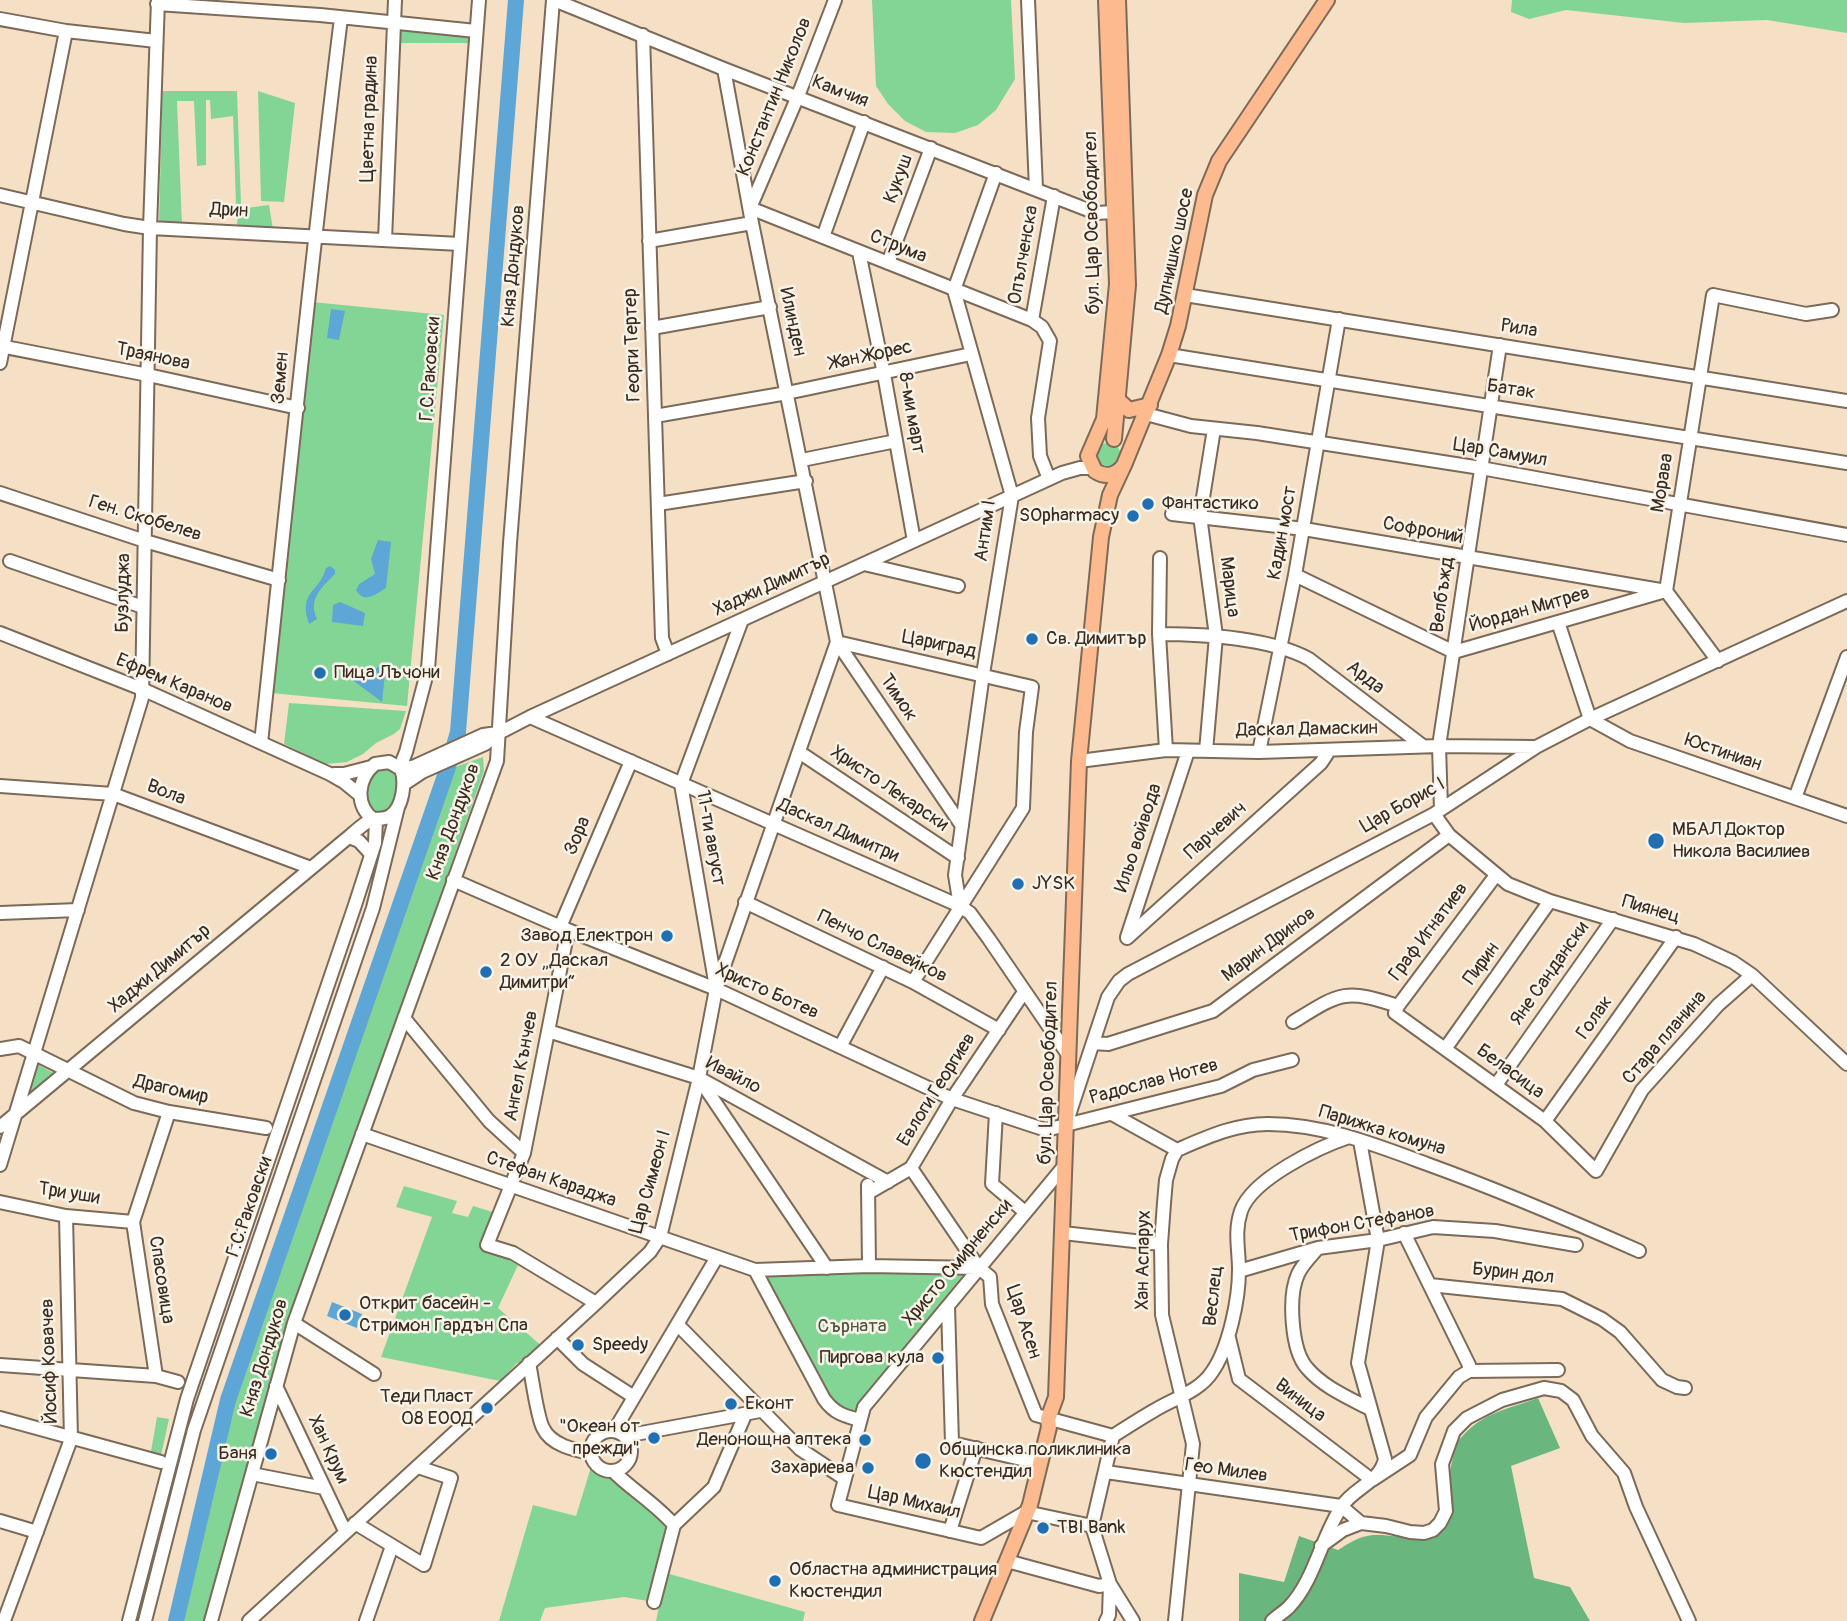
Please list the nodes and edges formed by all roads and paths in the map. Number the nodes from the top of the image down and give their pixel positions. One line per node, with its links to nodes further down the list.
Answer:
1 (320, 0): 11 (street)
2 (395, 0): 14 (street, Цветна градина)
3 (479, 0): 15 (street, Г.С.Раковски)
4 (554, 0): 17 (street, Камчия); 113 (street, Княз Дондуков)
5 (835, 0): 20 (street, Константин Николов)
6 (1028, 0): 24 (street, Опълченска)
7 (1105, 0): 29 (main road, бул. Цар Освободител)
8 (1118, 0): 56 (main road, бул. Цар Освободител)
9 (1327, 0): 40 (main road, Дупнишко шосе)
10 (158, 2): 11 (street); 18 (street, Бузлуджа)
11 (320, 15): 12 (street)
12 (341, 18): 14 (street); 32 (street, Земен)
13 (0, 19): 16 (street)
14 (394, 22): 15 (street); 34 (street, Цветна градина)
15 (476, 31): 36 (street, Г.С.Раковски)
16 (66, 32): 18 (street); 27 (street)
17 (643, 35): 19 (street, Камчия); 35 (street, Георги Тертер)
18 (156, 41): 31 (street, Бузлуджа)
19 (724, 69): 20 (street, Камчия); 28 (street, Илинден)
20 (798, 96): 21 (street, Камчия); 28 (street, Константин Николов)
21 (864, 122): 22 (street, Камчия); 33 (street)
22 (931, 148): 23 (street, Камчия); 38 (street, Кукуш)
23 (996, 173): 24 (street, Камчия); 39 (street)
24 (1036, 189): 26 (street, Камчия)
25 (0, 195): 27 (street, Дрин)
26 (1054, 196): 29 (street, Камчия); 44 (street, Опълченска)
27 (32, 202): 31 (street, Дрин); 47 (street)
28 (750, 208): 30 (street, Илинден); 33 (street, Струма)
29 (1114, 212): 67 (main road, бул. Цар Освободител)
30 (752, 223): 35 (street); 41 (street, Илинден)
31 (150, 228): 32 (street, Дрин); 52 (street, Бузлуджа)
32 (313, 236): 34 (street, Дрин); 59 (street, Земен)
33 (823, 237): 37 (street, Струма)
34 (385, 240): 36 (street, Дрин)
35 (649, 241): 45 (street, Георги Тертер)
36 (460, 244): 115 (street, Г.С.Раковски)
37 (859, 252): 38 (street, Струма); 51 (street, 8-ми март)
38 (888, 263): 39 (street, Струма)
39 (954, 290): 44 (street, Струма); 48 (street, Антим I)
40 (1185, 295): 43 (street, Рила); 49 (main road, Дупнишко шосе)
41 (770, 307): 45 (street); 55 (street, Илинден)
42 (1832, 310): 53 (street, Морава)
43 (1339, 319): 46 (street, Рила); 54 (street, Кадин мост)
44 (1032, 320): 74 (street, Опълченска)
45 (652, 328): 61 (street, Георги Тертер)
46 (1500, 345): 53 (street, Рила); 58 (street, Велбъжд)
47 (2, 347): 50 (street); 52 (street, Траянова)
48 (971, 354): 51 (street, Жан Жорес); 77 (street, Антим I)
49 (1169, 355): 54 (street, Батак); 60 (main road, Дупнишко шосе)
50 (0, 363)
51 (884, 373): 55 (street, Жан Жорес); 65 (street, 8-ми март)
52 (148, 374): 59 (street, Траянова); 85 (street, Бузлуджа)
53 (1700, 376): 57 (street, Рила); 63 (street, Морава)
54 (1329, 379): 58 (street, Батак); 66 (street, Кадин мост)
55 (787, 393): 61 (street, Жан Жорес); 68 (street, Илинден)
56 (1118, 400): 60 (main road); 64 (main road, бул. Цар Освободител)
57 (1847, 401)
58 (1490, 406): 63 (street, Батак); 71 (street, Велбъжд)
59 (298, 408): 92 (street, Земен)
60 (1148, 409): 62 (street, Цар Самуил); 64 (main road); 69 (main road, Дупнишко шосе)
61 (655, 416): 78 (street, Георги Тертер)
62 (1214, 429): 66 (street, Цар Самуил); 82 (street, Марица)
63 (1689, 438): 70 (street, Батак); 79 (street, Морава)
64 (1116, 440): 67 (main road); 69 (main road)
65 (896, 441): 68 (street); 86 (street, 8-ми март)
66 (1318, 442): 71 (street, Цар Самуил); 83 (street, Кадин мост)
67 (1092, 446): 72 (main road); 73 (street)
68 (802, 460): 75 (street, Илинден)
69 (1125, 463): 72 (main road); 80 (main road, Дупнишко шосе)
70 (1847, 463)
71 (1481, 468): 79 (street, Цар Самуил); 88 (street, Велбъжд)
72 (1095, 470): 73 (street); 80 (main road)
73 (1062, 473): 74 (street, Хаджи Димитър)
74 (1049, 479): 77 (street, Хаджи Димитър)
75 (806, 481): 78 (street); 93 (street, Илинден)
76 (0, 493): 85 (street, Ген. Скобелев)
77 (1012, 496): 86 (street, Хаджи Димитър); 109 (street, Антим I)
78 (658, 504): 106 (street, Георги Тертер)
79 (1679, 504): 84 (street, Цар Самуил); 95 (street, Морава)
80 (1105, 514): 126 (main road, бул. Цар Освободител)
81 (1172, 514): 82 (street, Софроний)
82 (1200, 516): 83 (street, Софроний); 102 (street, Марица)
83 (1304, 529): 88 (street, Софроний); 91 (street, Кадин мост)
84 (1847, 535)
85 (145, 541): 92 (street, Ген. Скобелев); 97 (street, Бузлуджа)
86 (914, 541): 90 (street, Хаджи Димитър)
87 (1160, 558): 101 (street)
88 (1467, 558): 95 (street, Софроний); 105 (street, Велбъжд)
89 (10, 561): 97 (street)
90 (864, 564): 93 (street, Хаджи Димитър); 94 (street)
91 (1295, 575): 104 (street, Кадин мост); 105 (street, Йордан Митрев)
92 (279, 580): 114 (street, Земен)
93 (826, 581): 98 (street, Хаджи Димитър); 103 (street, Тимок)
94 (958, 586)
95 (1666, 591): 99 (street, Йордан Митрев); 108 (street)
96 (1847, 601): 108 (street, Цар Борис I)
97 (143, 607): 110 (street, Бузлуджа)
98 (742, 620): 106 (street, Хаджи Димитър); 132 (street, 11-ти август)
99 (1558, 622): 105 (street, Йордан Митрев); 112 (street)
100 (0, 634): 110 (street, Ефрем Каранов)
101 (1159, 635): 102 (street, Арда); 119 (street)
102 (1216, 636): 104 (street, Арда); 121 (street, Марица)
103 (837, 642): 109 (street, Цариград); 123 (street, Цар Симеон I); 142 (street, Тимок)
104 (1280, 648): 116 (street, Арда); 124 (street, Кадин мост)
105 (1454, 652): 117 (street, Велбъжд)
106 (668, 654): 111 (street, Хаджи Димитър)
107 (1847, 657): 135 (street)
108 (1718, 661): 112 (street, Цар Борис I)
109 (983, 674): 142 (street, Антим I); 152 (street, Цариград)
110 (142, 689): 114 (street, Ефрем Каранов); 134 (street, Бузлуджа)
111 (530, 717): 113 (street, Хаджи Димитър); 125 (street, Даскал Димитри)
112 (1590, 719): 118 (street, Цар Борис I); 135 (street, Юстиниан)
113 (499, 733): 129 (street, Хаджи Димитър); 149 (street, Княз Дондуков)
114 (261, 743): 130 (street, Ефрем Каранов)
115 (408, 745): 127 (street); 128 (street, Г.С.Раковски); 129 (street)
116 (1423, 746): 117 (street, Даскал Дамаскин); 122 (street, Даскал Дамаскин)
117 (1439, 746): 118 (street, Даскал Дамаскин); 138 (street, Велбъжд)
118 (1536, 747): 138 (street, Цар Борис I)
119 (1166, 750): 120 (street, Даскал Дамаскин); 126 (street, Даскал Дамаскин)
120 (1188, 751): 121 (street, Даскал Дамаскин); 158 (street, Ильо войвода)
121 (1206, 751): 124 (street, Даскал Дамаскин)
122 (1329, 751): 124 (street, Даскал Дамаскин); 158 (street, Парчевич)
123 (799, 752): 141 (street, Цар Симеон I); 146 (street, Христо Лекарски)
124 (1259, 752)
125 (631, 761): 132 (street, Даскал Димитри); 156 (street, Зора)
126 (1079, 761): 174 (main road, бул. Цар Освободител)
127 (377, 765): 128 (street); 130 (street); 136 (street)
128 (400, 768): 129 (street); 131 (street)
129 (421, 768): 131 (street)
130 (330, 774): 136 (street, Ефрем Каранов)
131 (404, 784): 137 (street)
132 (681, 784): 141 (street, Даскал Димитри); 162 (street, 11-ти август)
133 (0, 786): 134 (street, Вола)
134 (113, 794): 147 (street, Вола); 153 (street, Бузлуджа)
135 (1795, 798): 139 (street, Юстиниан)
136 (360, 799): 140 (street); 144 (street)
137 (398, 807): 140 (street); 276 (street, Г.С.Раковски)
138 (1437, 812): 143 (street, Пиянец); 169 (street, Цар Борис I)
139 (1847, 816)
140 (375, 819): 144 (street, Хаджи Димитър); 145 (street, Г.С.Раковски)
141 (774, 823): 151 (street, Цар Симеон I); 152 (street, Даскал Димитри)
142 (962, 826): 146 (street, Антим I)
143 (1449, 835): 148 (street, Пиянец); 169 (street, Марин Дринов)
144 (347, 838): 145 (street); 147 (street, Хаджи Димитър)
145 (371, 854): 275 (street, Г.С.Раковски)
146 (958, 858): 152 (street, Антим I)
147 (311, 868): 177 (street, Хаджи Димитър)
148 (1496, 876): 150 (street, Пиянец); 164 (street, Граф Игнатиев)
149 (453, 880): 156 (street, Христо Ботев); 165 (street, Княз Дондуков)
150 (1550, 901): 155 (street, Пиянец); 172 (street, Пирин)
151 (745, 902): 159 (street, Пенчо Славейков); 162 (street, Цар Симеон I)
152 (960, 906): 161 (street); 163 (street, Даскал Димитри)
153 (78, 910): 154 (street); 173 (street, Бузлуджа)
154 (0, 914)
155 (1612, 919): 157 (street, Пиянец); 179 (street, Яне Сандански)
156 (564, 928): 162 (street, Христо Ботев); 168 (street, Ангел Кънчев)
157 (1676, 937): 160 (street, Пиянец); 185 (street, Голак)
158 (1127, 938)
159 (883, 967): 161 (street, Пенчо Славейков); 170 (street)
160 (1752, 975): 176 (street, Пиянец); 196 (street, Стара планина)
161 (913, 982): 167 (street, Пенчо Славейков)
162 (716, 989): 170 (street, Христо Ботев); 178 (street, Цар Симеон I)
163 (1024, 992): 167 (street, Евлоги Георгиев); 174 (street, Даскал Димитри)
164 (1397, 1009): 166 (street); 172 (street, Беласица)
165 (404, 1018): 189 (street, Княз Дондуков); 192 (street)
166 (1293, 1022)
167 (999, 1030): 180 (street, Евлоги Георгиев)
168 (548, 1031): 178 (street, Ивайло); 192 (street, Ангел Кънчев)
169 (1093, 1043): 186 (street, Цар Борис I)
170 (840, 1047): 180 (street, Христо Ботев)
171 (0, 1049): 173 (street, Драгомир)
172 (1445, 1049): 179 (street, Беласица)
173 (34, 1054): 177 (street, Драгомир); 183 (street, Бузлуджа)
174 (1069, 1056): 186 (main road, бул. Цар Освободител)
175 (1292, 1060): 184 (street, Радослав Нотев)
176 (1847, 1064)
177 (68, 1071): 181 (street, Драгомир); 183 (street, Хаджи Димитър)
178 (699, 1078): 197 (street, Ивайло); 207 (street, Цар Симеон I); 215 (street)
179 (1496, 1085): 185 (street, Беласица)
180 (952, 1099): 182 (street, Христо Ботев); 195 (street, Евлоги Георгиев)
181 (169, 1112): 188 (street, Драгомир); 204 (street, Спасовица)
182 (996, 1113): 186 (street, Христо Ботев); 202 (street)
183 (16, 1114): 187 (street, Хаджи Димитър); 193 (street, Бузлуджа)
184 (1112, 1114): 186 (street, Радослав Нотев); 191 (street)
185 (1545, 1121): 196 (street, Беласица)
186 (1066, 1126): 194 (main road, бул. Цар Освободител)
187 (0, 1127)
188 (267, 1128)
189 (362, 1135): 199 (street, Стефан Караджа); 222 (street, Княз Дондуков)
190 (1354, 1139): 191 (street, Парижка комуна); 208 (street); 212 (street, Парижка комуна); 218 (street, Веслец)
191 (1177, 1150): 209 (street, Хан Аспарух)
192 (524, 1153): 199 (street, Ангел Кънчев)
193 (0, 1166)
194 (1065, 1166): 202 (street, Христо Смирненски); 205 (main road, бул. Цар Освободител)
195 (911, 1168): 198 (street, Евлоги Георгиев); 216 (street, Цар Асен)
196 (1596, 1171)
197 (868, 1172): 198 (street, Ивайло); 200 (street)
198 (888, 1182): 200 (street, Евлоги Георгиев)
199 (512, 1187): 207 (street, Стефан Караджа); 220 (street, Ангел Кънчев)
200 (869, 1194): 214 (street)
201 (0, 1202): 203 (street, Три уши)
202 (1025, 1212): 216 (street, Христо Смирненски)
203 (66, 1216): 204 (street, Три уши); 228 (street, Йосиф Ковачев)
204 (133, 1222): 232 (street, Спасовица)
205 (1063, 1233): 209 (street); 242 (main road, бул. Цар Освободител)
206 (1404, 1233): 208 (street, Трифон Стефанов); 210 (street, Трифон Стефанов); 219 (street)
207 (660, 1237): 213 (street, Стефан Караджа); 220 (street, Цар Симеон I)
208 (1378, 1240): 211 (street, Трифон Стефанов); 238 (street)
209 (1161, 1244): 236 (street, Хан Аспарух)
210 (1576, 1245)
211 (1318, 1248): 218 (street, Трифон Стефанов); 238 (street)
212 (1639, 1251)
213 (717, 1257): 217 (street, Стефан Караджа); 223 (street)
214 (869, 1265): 215 (street, Стефан Караджа); 216 (street, Стефан Караджа)
215 (827, 1268): 217 (street, Стефан Караджа)
216 (979, 1268): 221 (street, Христо Смирненски); 242 (street, Цар Асен)
217 (755, 1270): 243 (street)
218 (1239, 1271): 225 (street, Веслец)
219 (1430, 1285): 230 (street); 235 (street, Бурин дол)
220 (596, 1303): 224 (street, Цар Симеон I)
221 (948, 1306): 243 (street, Христо Смирненски); 247 (street)
222 (294, 1323): 231 (street); 234 (street, Княз Дондуков)
223 (678, 1325): 237 (street); 239 (street, Цар Михаил)
224 (557, 1338): 226 (street, Цар Симеон I); 237 (street)
225 (1229, 1338): 236 (street, Веслец); 256 (street, Виница)
226 (530, 1363): 248 (street); 251 (street, Цар Симеон I)
227 (0, 1365): 228 (street)
228 (68, 1370): 232 (street); 246 (street, Йосиф Ковачев)
229 (1558, 1370): 230 (street)
230 (1469, 1371): 256 (street)
231 (374, 1374)
232 (156, 1376): 233 (street)
233 (178, 1382)
234 (276, 1386): 254 (street, Княз Дондуков); 258 (street, Хан Крум)
235 (1685, 1388)
236 (1181, 1396): 245 (street, Веслец); 257 (street, Хан Аспарух)
237 (634, 1397): 244 (street)
238 (1370, 1409): 256 (street)
239 (760, 1411): 240 (street); 255 (street, Цар Михаил)
240 (745, 1415): 244 (street); 264 (street)
241 (0, 1418): 246 (street)
242 (1048, 1419): 245 (street); 250 (main road); 261 (main road, бул. Цар Освободител)
243 (860, 1420): 255 (street, Христо Смирненски)
244 (620, 1433): 248 (street); 252 (street)
245 (1114, 1436): 253 (street)
246 (72, 1439): 249 (street); 268 (street, Йосиф Ковачев)
247 (976, 1448): 250 (street); 267 (street)
248 (590, 1453): 252 (street)
249 (161, 1462)
250 (1034, 1462): 261 (main road)
251 (418, 1467): 266 (street, Цар Симеон I); 269 (street)
252 (613, 1471): 264 (street)
253 (1106, 1472): 257 (street, Гео Милев); 265 (street)
254 (251, 1474): 258 (street); 277 (street, Княз Дондуков)
255 (845, 1479): 259 (street, Христо Смирненски)
256 (1372, 1480): 260 (street)
257 (1188, 1485): 260 (street, Гео Милев); 283 (street, Хан Аспарух)
258 (324, 1488): 266 (street, Хан Крум)
259 (838, 1505): 267 (street, Цар Михаил)
260 (1342, 1506): 263 (street); 270 (street)
261 (1026, 1512): 265 (street); 267 (street, Цар Михаил); 271 (main road, бул. Цар Освободител)
262 (0, 1521): 268 (street)
263 (1361, 1524): 270 (street); 285 (street)
264 (674, 1525): 273 (street)
265 (1092, 1526): 272 (street)
266 (350, 1527): 269 (street); 278 (street, Цар Симеон I)
267 (950, 1531)
268 (37, 1532): 274 (street, Йосиф Ковачев)
269 (392, 1546): 279 (street)
270 (1321, 1546): 284 (street)
271 (1007, 1561): 272 (street); 280 (main road, бул. Цар Освободител)
272 (1110, 1584): 281 (street); 282 (street)
273 (654, 1602)
274 (5, 1618)
275 (129, 1621)
276 (145, 1621)
277 (211, 1621)
278 (249, 1621)
279 (366, 1621)
280 (982, 1621)
281 (1106, 1621)
282 (1133, 1621)
283 (1175, 1621)
284 (1272, 1621)
285 (1689, 1621)

